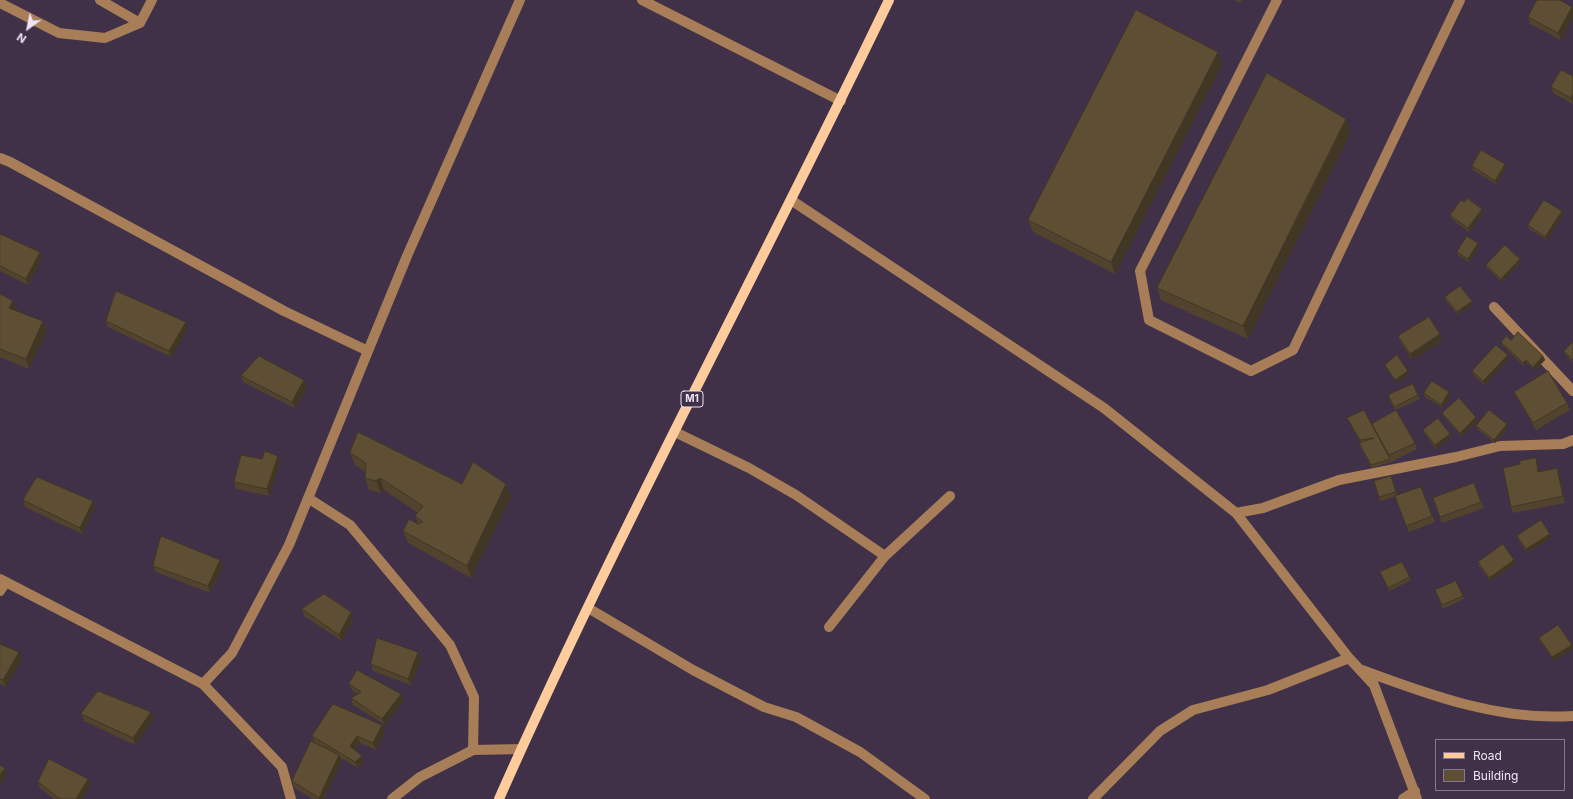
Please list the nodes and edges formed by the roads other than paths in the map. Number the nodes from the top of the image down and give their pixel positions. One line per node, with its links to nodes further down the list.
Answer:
1 (100, 0): 9 (street)
2 (152, 0): 9 (street)
3 (520, 0): 14 (street)
4 (642, 0): 10 (street)
5 (889, 0): 10 (main road, M1)
6 (1277, 0): 7 (street)
7 (1460, 0)
8 (0, 3): 9 (street)
9 (140, 23)
10 (841, 101): 12 (main road, M1)
11 (0, 158): 14 (street)
12 (791, 200): 16 (main road, M1); 20 (street)
13 (1494, 307): 15 (street)
14 (368, 351): 19 (street)
15 (1573, 391)
16 (676, 432): 21 (street); 24 (main road, M1)
17 (1573, 440): 20 (street)
18 (950, 496): 21 (street)
19 (308, 498): 28 (street); 31 (street)
20 (1236, 513): 26 (street)
21 (885, 556): 25 (street)
22 (3, 580): 23 (street); 28 (street)
23 (0, 591)
24 (588, 608): 30 (main road, M1); 36 (street)
25 (829, 627)
26 (1350, 658): 27 (street); 37 (street)
27 (1361, 669): 29 (street); 32 (street)
28 (203, 684): 33 (street)
29 (1573, 716)
30 (521, 749): 31 (street); 35 (main road, M1)
31 (473, 750): 34 (street)
32 (1416, 795): 38 (street)
33 (291, 799)
34 (392, 799)
35 (499, 799)
36 (925, 799)
37 (1093, 799)
38 (1403, 799)

